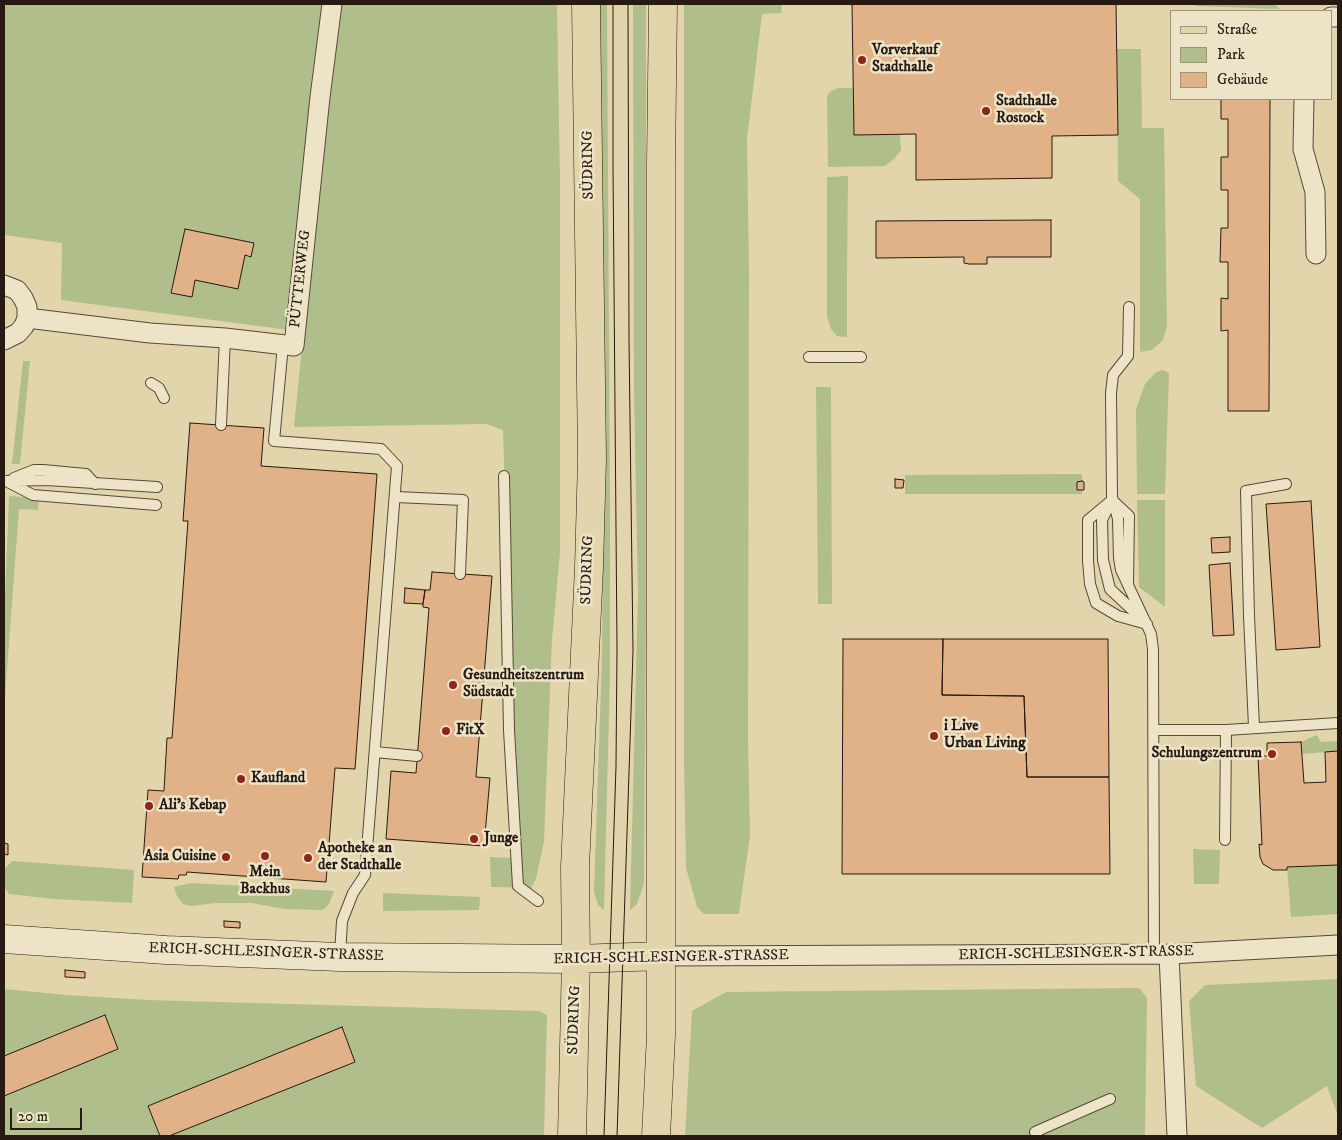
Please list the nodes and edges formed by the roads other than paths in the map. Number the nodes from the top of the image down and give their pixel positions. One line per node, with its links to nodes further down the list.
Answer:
1 (332, 4): 11 (street, PÜTTERWEG)
2 (586, 4): 44 (main road, SÜDRING)
3 (664, 4): 42 (main road)
4 (1304, 100): 5 (street)
5 (1316, 254)
6 (4, 285): 8 (street)
7 (1129, 307): 22 (lane)
8 (27, 318): 9 (street, PÜTTERWEG); 10 (street)
9 (225, 338): 11 (street, PÜTTERWEG); 16 (lane)
10 (4, 340)
11 (282, 345): 21 (lane)
12 (809, 357): 13 (lane)
13 (861, 357)
14 (151, 382): 15 (lane)
15 (164, 398)
16 (221, 425)
17 (504, 476): 38 (lane)
18 (5, 481): 20 (lane); 23 (lane)
19 (1286, 484): 32 (lane)
20 (157, 487)
21 (396, 497): 28 (lane); 35 (lane)
22 (1112, 500): 24 (lane); 25 (lane); 26 (lane); 27 (lane)
23 (156, 505)
24 (1129, 516): 25 (lane); 29 (lane)
25 (1118, 519): 27 (lane); 29 (lane)
26 (1086, 520): 27 (lane); 30 (lane)
27 (1102, 520): 30 (lane)
28 (460, 574)
29 (1128, 585): 30 (lane)
30 (1147, 624): 33 (lane)
31 (1338, 723): 32 (lane)
32 (1254, 727): 34 (lane)
33 (1154, 730): 34 (lane); 41 (lane)
34 (1226, 730): 37 (lane)
35 (375, 752): 36 (lane); 43 (lane)
36 (417, 756)
37 (1224, 840)
38 (538, 902)
39 (4, 939): 43 (street, ERICH-SCHLESINGER-STRASSE)
40 (1338, 945): 41 (street, ERICH-SCHLESINGER-STRASSE)
41 (1162, 954): 42 (street, ERICH-SCHLESINGER-STRASSE); 49 (street)
42 (661, 956): 44 (main road, ERICH-SCHLESINGER-STRASSE); 47 (main road)
43 (340, 957): 44 (street, ERICH-SCHLESINGER-STRASSE)
44 (576, 959): 46 (main road, SÜDRING)
45 (1110, 1099): 48 (lane)
46 (572, 1136)
47 (656, 1136)
48 (1037, 1136)
49 (1177, 1136)

